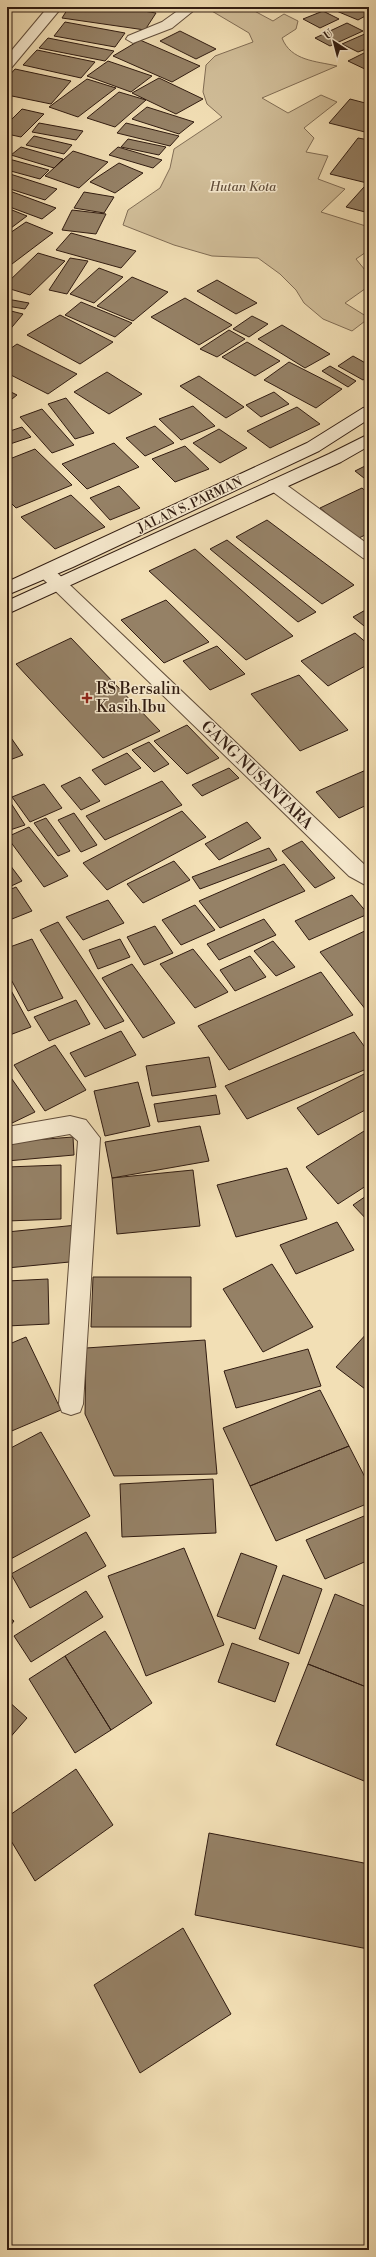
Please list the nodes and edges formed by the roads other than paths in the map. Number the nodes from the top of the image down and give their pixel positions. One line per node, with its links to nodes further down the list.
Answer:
1 (55, 7): 4 (street)
2 (191, 7): 3 (street)
3 (133, 39)
4 (7, 64)
5 (369, 412): 9 (street, JALAN S. PARMAN)
6 (369, 439): 7 (street, JALAN S. PARMAN)
7 (275, 485): 8 (street); 10 (street, JALAN S. PARMAN)
8 (369, 554)
9 (46, 572): 10 (street, GANG NUSANTARA); 11 (street, JALAN S. PARMAN)
10 (60, 585): 12 (street, JALAN S. PARMAN); 13 (street, GANG NUSANTARA)
11 (7, 589)
12 (7, 608)
13 (369, 879)
14 (7, 1136): 15 (street)
15 (71, 1404)

